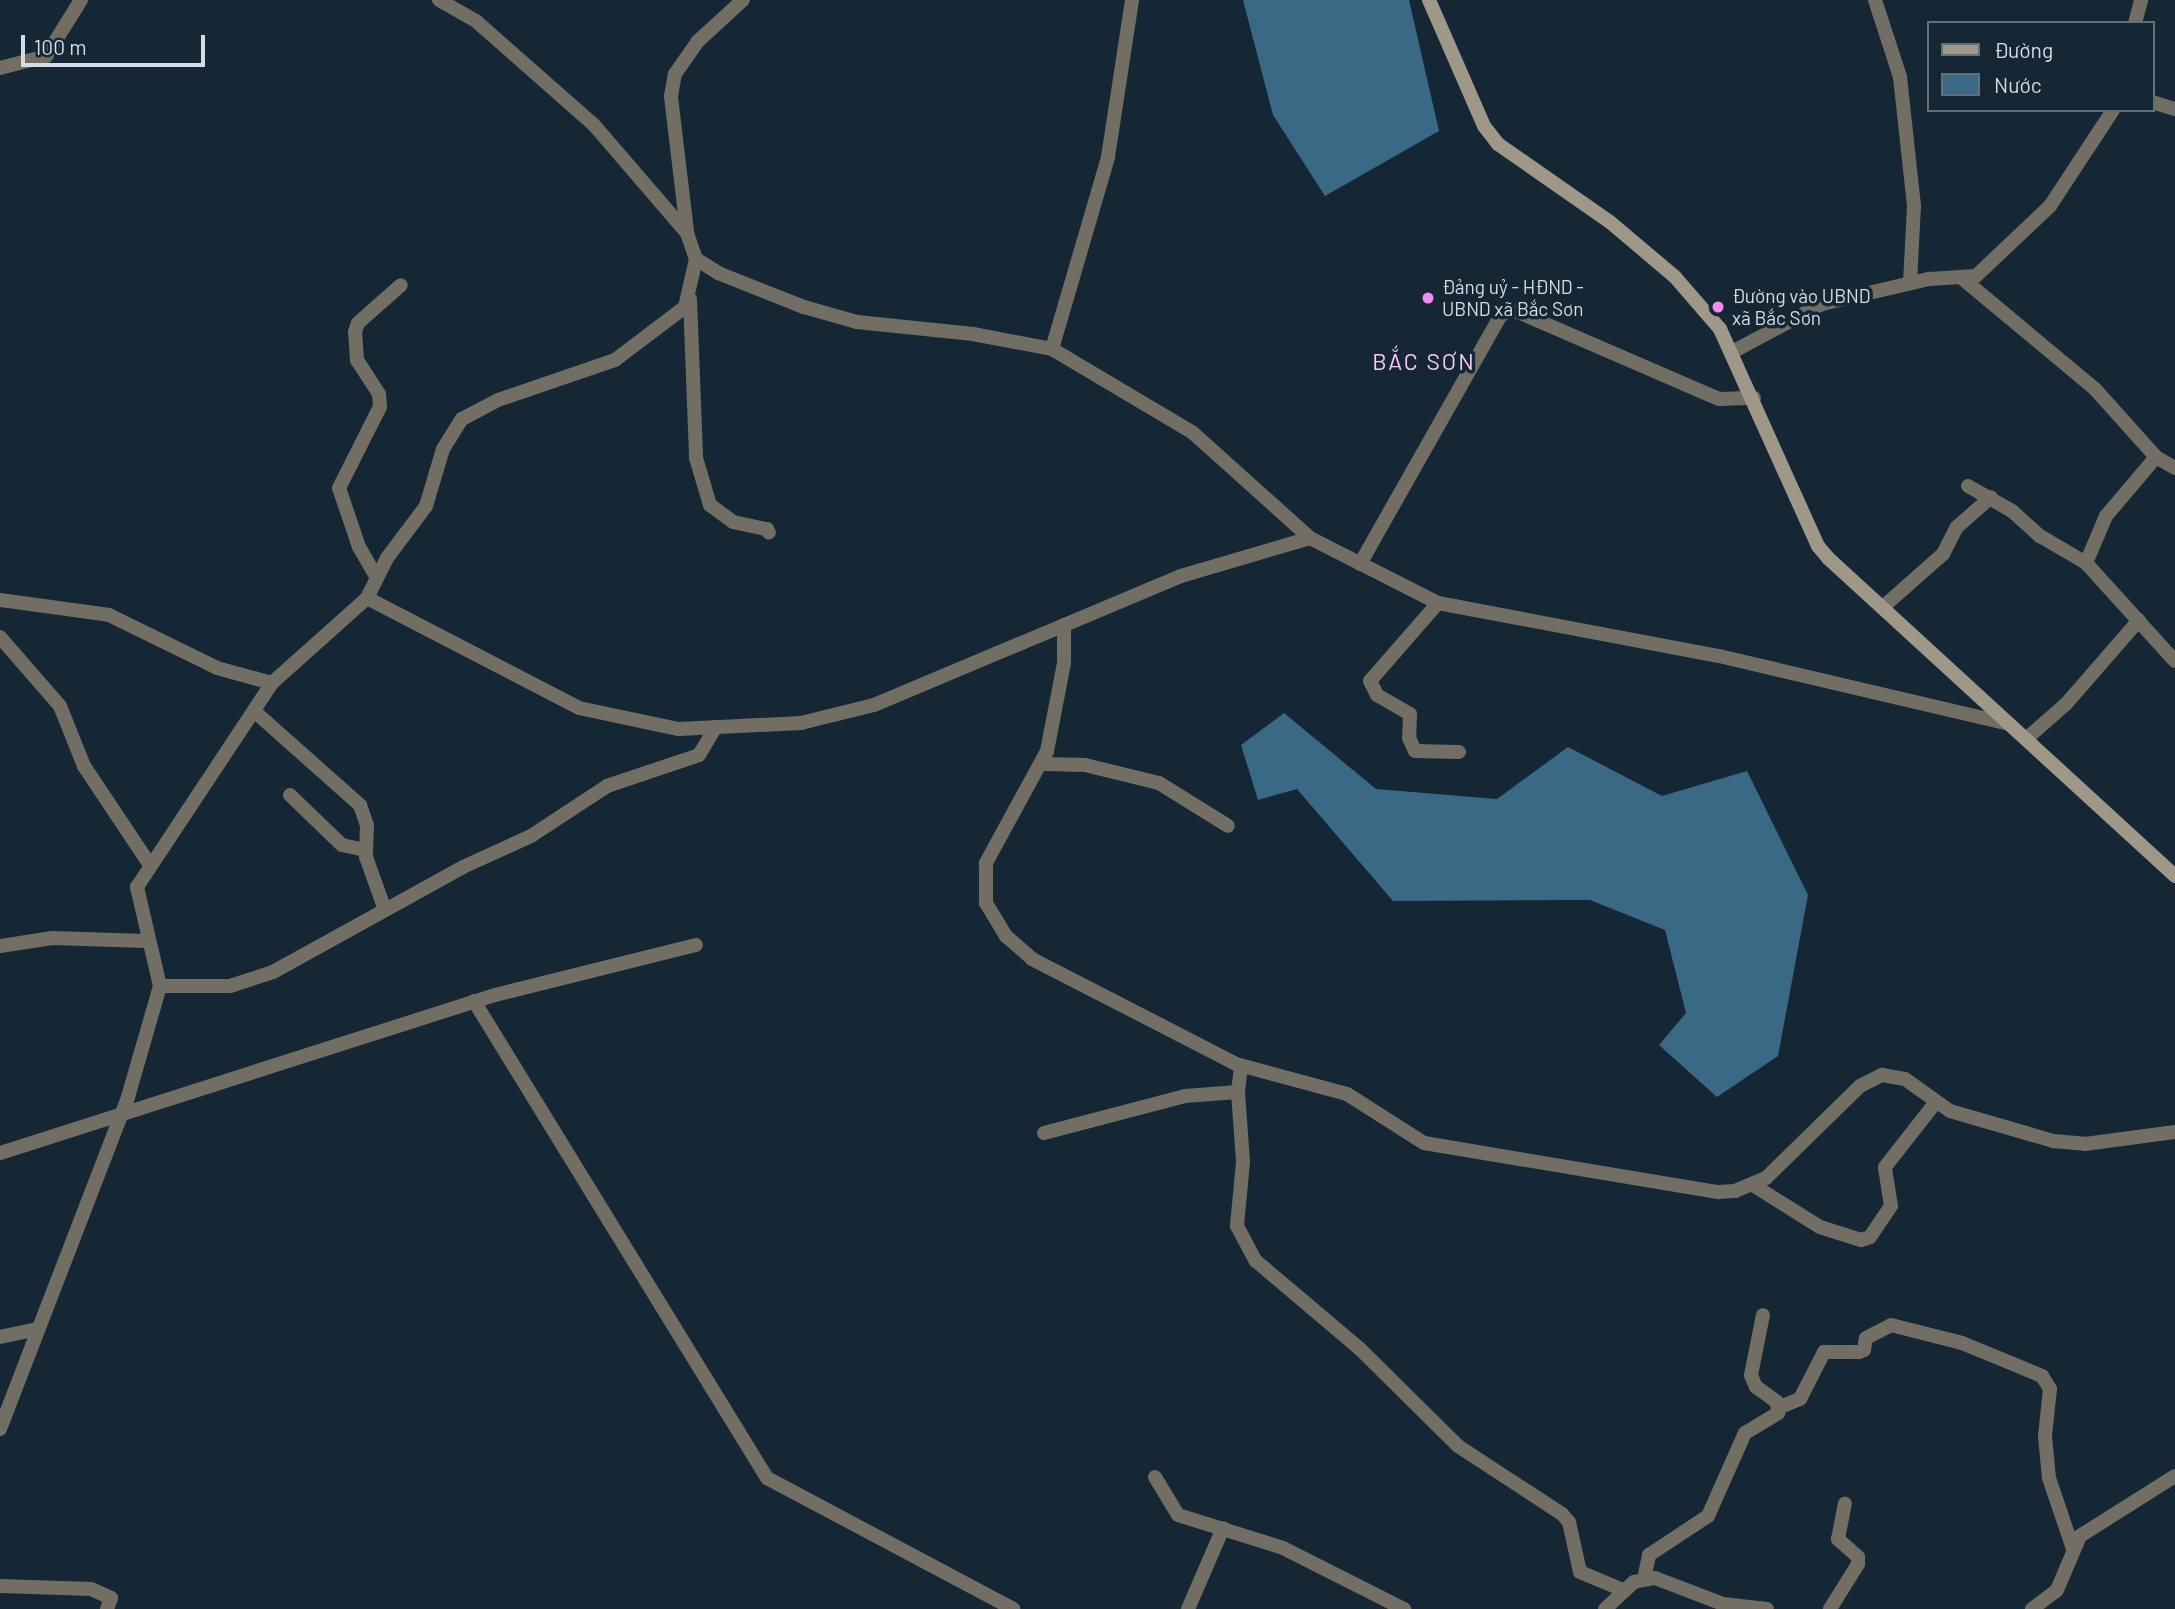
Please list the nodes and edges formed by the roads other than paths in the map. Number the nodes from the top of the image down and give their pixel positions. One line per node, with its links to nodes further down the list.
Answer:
1 (81, 0): 9 (street)
2 (439, 0): 13 (street)
3 (743, 0): 13 (street)
4 (1132, 0): 19 (street)
5 (1429, 0): 20 (street)
6 (1875, 0): 16 (street)
7 (2141, 0): 8 (street)
8 (2136, 21)
9 (0, 68)
10 (2154, 103): 11 (street)
11 (2175, 109)
12 (2112, 112): 15 (street)
13 (687, 233): 14 (street)
14 (696, 259): 18 (street); 19 (street)
15 (1963, 279): 16 (street); 22 (street)
16 (1910, 283): 20 (street)
17 (401, 285): 30 (street)
18 (690, 298): 26 (street); 30 (street)
19 (1052, 349): 27 (street)
20 (1734, 351): 21 (street)
21 (1754, 398): 29 (street); 34 (street)
22 (2156, 457): 23 (street); 28 (street)
23 (2175, 468)
24 (1968, 486): 25 (street)
25 (1991, 497): 28 (street); 34 (street)
26 (769, 533)
27 (1310, 538): 29 (street); 36 (street)
28 (2086, 563): 35 (street)
29 (1360, 564): 33 (street)
30 (377, 578): 31 (street)
31 (368, 598): 39 (street); 42 (street)
32 (0, 600): 39 (street)
33 (1438, 603): 41 (street); 44 (street)
34 (1883, 607): 41 (street)
35 (2139, 620): 38 (street); 43 (street)
36 (1064, 625): 42 (street); 45 (street)
37 (0, 637): 49 (street)
38 (2175, 661)
39 (272, 683): 40 (street)
40 (254, 711): 48 (street); 49 (street)
41 (2009, 724): 43 (street)
42 (716, 727): 51 (street)
43 (2026, 740): 50 (street)
44 (1460, 752)
45 (1043, 764): 47 (street); 57 (street)
46 (290, 795): 48 (street)
47 (1228, 826)
48 (365, 850): 51 (street)
49 (150, 865): 52 (street)
50 (2175, 876)
51 (385, 910): 55 (street)
52 (147, 941): 54 (street); 55 (street)
53 (696, 945): 56 (street)
54 (0, 946)
55 (160, 986): 60 (street)
56 (474, 1001): 60 (street); 80 (street)
57 (1241, 1067): 58 (street); 64 (street)
58 (1238, 1092): 62 (street); 77 (street)
59 (1936, 1102): 61 (street); 64 (street); 64 (street)
60 (122, 1112): 63 (street); 66 (street)
61 (2175, 1132)
62 (1044, 1133)
63 (0, 1153)
64 (1753, 1185)
65 (1763, 1315): 68 (street)
66 (37, 1329): 67 (street); 69 (street)
67 (0, 1337)
68 (1780, 1407): 74 (street); 75 (street)
69 (0, 1429)
70 (2175, 1476): 74 (street)
71 (1154, 1478): 73 (street)
72 (1846, 1504): 85 (street)
73 (1223, 1528): 81 (street); 82 (street)
74 (2073, 1549): 78 (street)
75 (1644, 1579): 77 (street); 84 (street)
76 (0, 1587): 79 (street)
77 (1623, 1590): 83 (street)
78 (2053, 1596): 86 (street); 87 (street)
79 (107, 1609)
80 (1013, 1609)
81 (1188, 1609)
82 (1404, 1609)
83 (1605, 1609)
84 (1767, 1609)
85 (1830, 1609)
86 (2032, 1609)
87 (2062, 1609)

